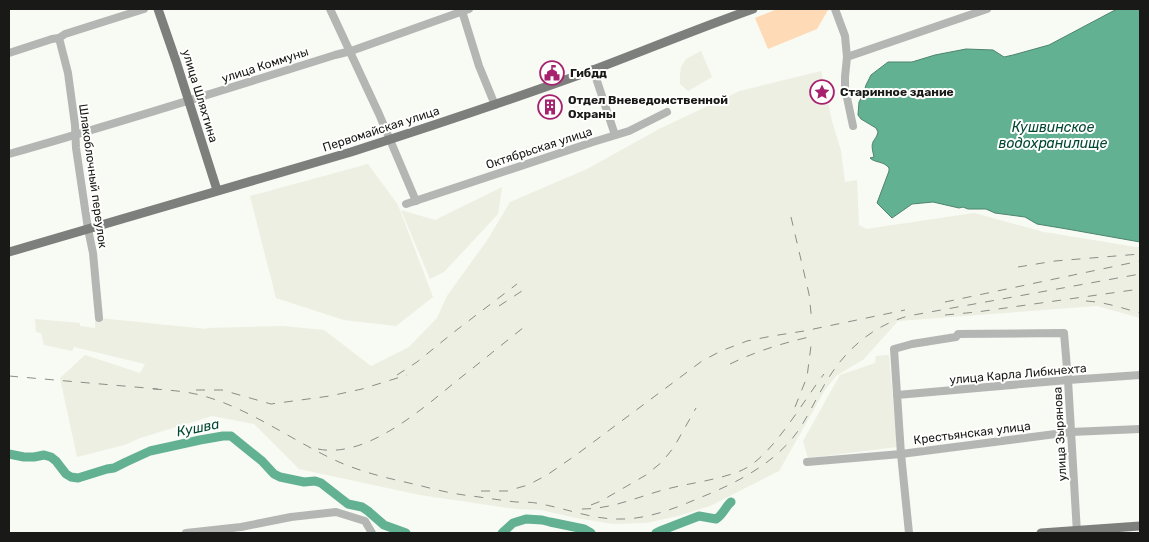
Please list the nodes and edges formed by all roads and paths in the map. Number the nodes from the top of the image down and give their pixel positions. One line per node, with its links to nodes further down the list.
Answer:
1 (144, 9): 8 (street)
2 (158, 9): 13 (main road, улица Шляхтина)
3 (330, 9): 9 (street)
4 (753, 9): 12 (main road, Первомайская улица)
5 (835, 9): 11 (street)
6 (987, 9): 11 (street)
7 (466, 10): 9 (street, улица Коммуны); 14 (street)
8 (58, 38): 10 (street); 17 (street, Шлакоблочный переулок)
9 (350, 51): 13 (street, улица Коммуны); 19 (street)
10 (9, 53)
11 (847, 57): 16 (street)
12 (593, 69): 14 (main road, Первомайская улица); 18 (street)
13 (188, 100): 17 (street, улица Коммуны); 21 (main road, улица Шляхтина)
14 (495, 105): 19 (main road, Первомайская улица)
15 (667, 112): 18 (street, Октябрьская улица)
16 (853, 126)
17 (74, 135): 20 (street, улица Коммуны); 24 (street, Шлакоблочный переулок)
18 (615, 135): 22 (street, Октябрьская улица)
19 (389, 140): 21 (main road, Первомайская улица); 22 (street)
20 (9, 154)
21 (217, 190): 24 (main road, Первомайская улица)
22 (416, 201): 23 (street, Октябрьская улица)
23 (406, 204)
24 (88, 229): 25 (main road, Первомайская улица); 26 (street, Шлакоблочный переулок)
25 (9, 252)
26 (99, 318)
27 (1140, 376): 28 (street, улица Карла Либкнехта)
28 (1068, 380): 29 (street, улица Карла Либкнехта); 29 (street, улица Зырянова); 31 (street, улица Зырянова)
29 (897, 395): 32 (street)
30 (1140, 429): 31 (street, Крестьянская улица)
31 (1071, 432): 32 (street, Крестьянская улица); 35 (street, улица Зырянова)
32 (901, 454): 33 (street, Крестьянская улица); 38 (street)
33 (807, 462)
34 (1140, 526): 35 (main road)
35 (1077, 532): 39 (main road)
36 (186, 533): 37 (street)
37 (372, 533)
38 (909, 533)
39 (1040, 533)

